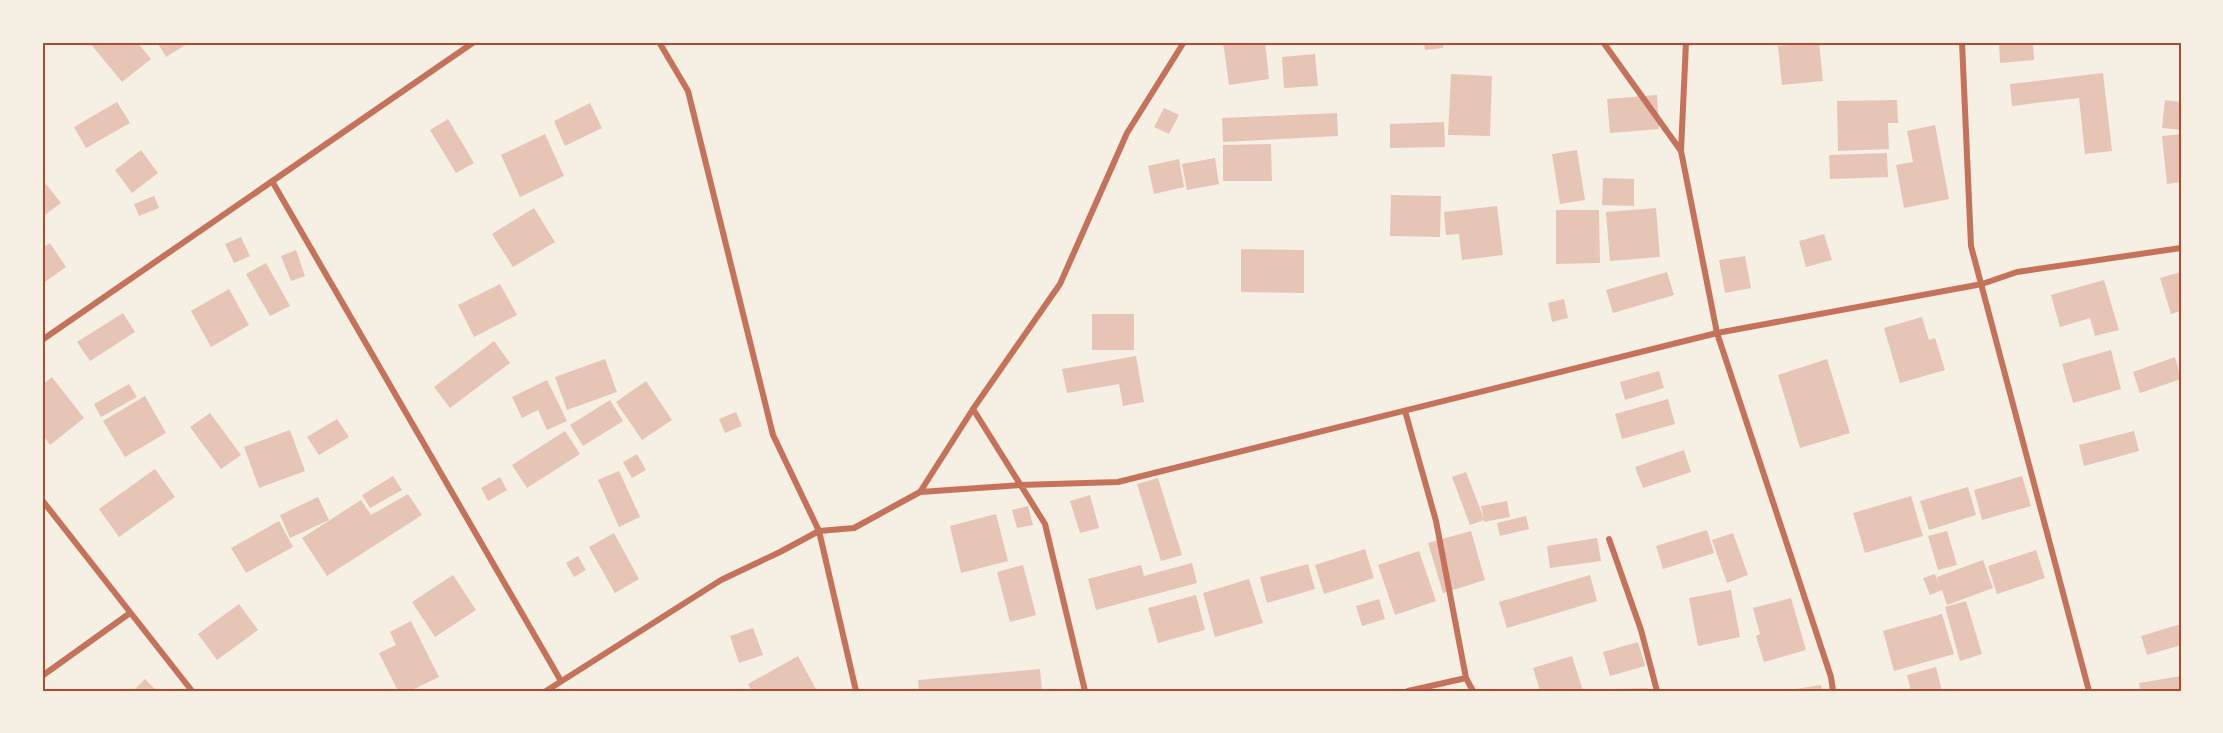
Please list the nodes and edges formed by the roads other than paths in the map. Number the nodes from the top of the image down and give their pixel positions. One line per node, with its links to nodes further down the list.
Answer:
1 (474, 42): 8 (street)
2 (659, 42): 18 (street)
3 (1184, 42): 13 (street)
4 (1603, 42): 7 (street)
5 (1686, 42): 7 (street)
6 (1962, 42): 10 (street)
7 (1681, 151): 11 (street)
8 (272, 181): 12 (street); 23 (street)
9 (2181, 248): 10 (street)
10 (1982, 284): 11 (street); 32 (street)
11 (1717, 333): 14 (street); 31 (street)
12 (42, 340)
13 (973, 409): 15 (street); 16 (street)
14 (1405, 411): 15 (street); 22 (street)
15 (1020, 486): 16 (street); 27 (street)
16 (920, 492): 18 (street)
17 (42, 500): 20 (street)
18 (819, 531): 23 (street); 26 (street)
19 (1609, 539): 30 (street)
20 (130, 613): 21 (street); 24 (street)
21 (42, 676)
22 (1466, 678): 28 (street); 29 (street)
23 (561, 681): 25 (street)
24 (192, 691)
25 (546, 691)
26 (856, 691)
27 (1086, 691)
28 (1407, 691)
29 (1473, 691)
30 (1658, 691)
31 (1833, 691)
32 (2089, 691)

